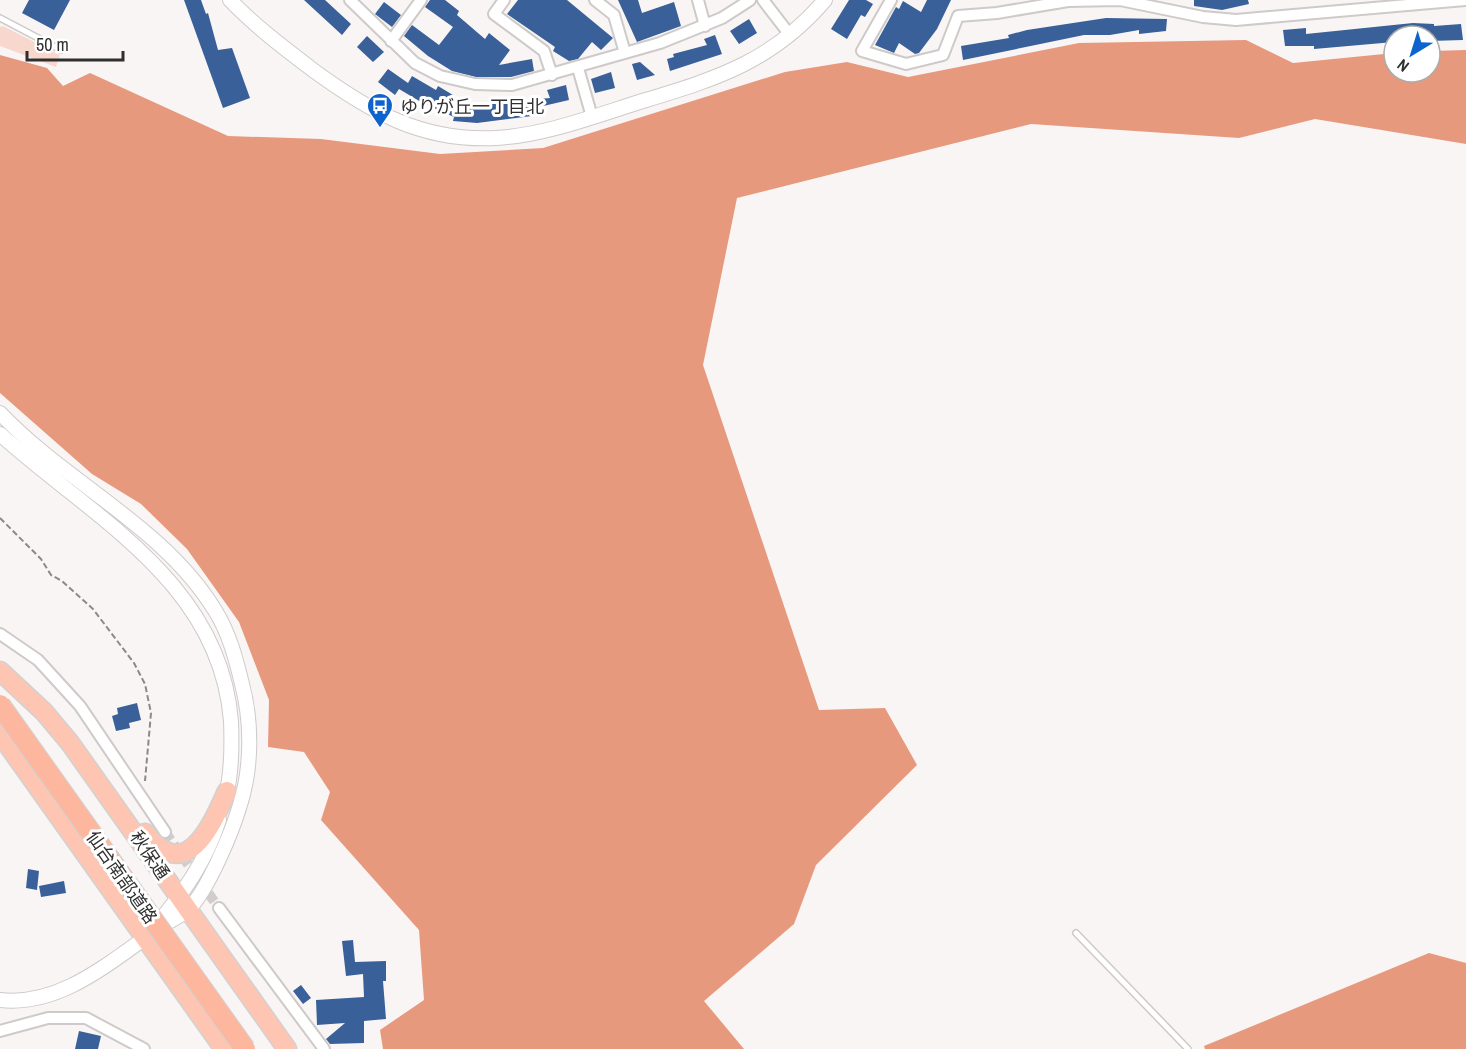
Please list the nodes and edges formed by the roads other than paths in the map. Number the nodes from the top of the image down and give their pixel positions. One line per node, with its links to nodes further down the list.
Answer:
1 (230, 0): 22 (street)
2 (350, 0): 17 (street)
3 (421, 0): 17 (street)
4 (504, 0): 21 (street)
5 (595, 0): 19 (street)
6 (698, 0): 15 (street)
7 (750, 0): 15 (street)
8 (764, 0): 16 (street)
9 (825, 0): 16 (street)
10 (891, 0): 11 (street)
11 (1068, 0): 13 (street)
12 (1465, 0): 13 (street)
13 (1331, 5)
14 (0, 18): 18 (lane)
15 (705, 26): 19 (street)
16 (790, 35): 22 (street)
17 (391, 41): 21 (street)
18 (61, 50)
19 (625, 53): 20 (street)
20 (578, 68): 21 (street); 22 (street)
21 (552, 75)
22 (592, 117)
23 (0, 413): 32 (street)
24 (0, 434): 30 (street)
25 (0, 634): 31 (street)
26 (0, 671): 29 (highway, 秋保通)
27 (0, 705): 40 (highway, 仙台南部道路, bridge)
28 (0, 734): 35 (highway)
29 (80, 757): 30 (highway); 32 (highway, 秋保通)
30 (227, 791): 32 (street)
31 (165, 832)
32 (183, 904): 35 (street); 41 (highway, 秋保通)
33 (219, 908): 42 (street)
34 (1076, 933): 43 (lane)
35 (144, 938): 36 (street); 39 (highway)
36 (0, 1000)
37 (0, 1031): 38 (street)
38 (144, 1049)
39 (224, 1049)
40 (245, 1049)
41 (287, 1049)
42 (324, 1049)
43 (1188, 1049)

